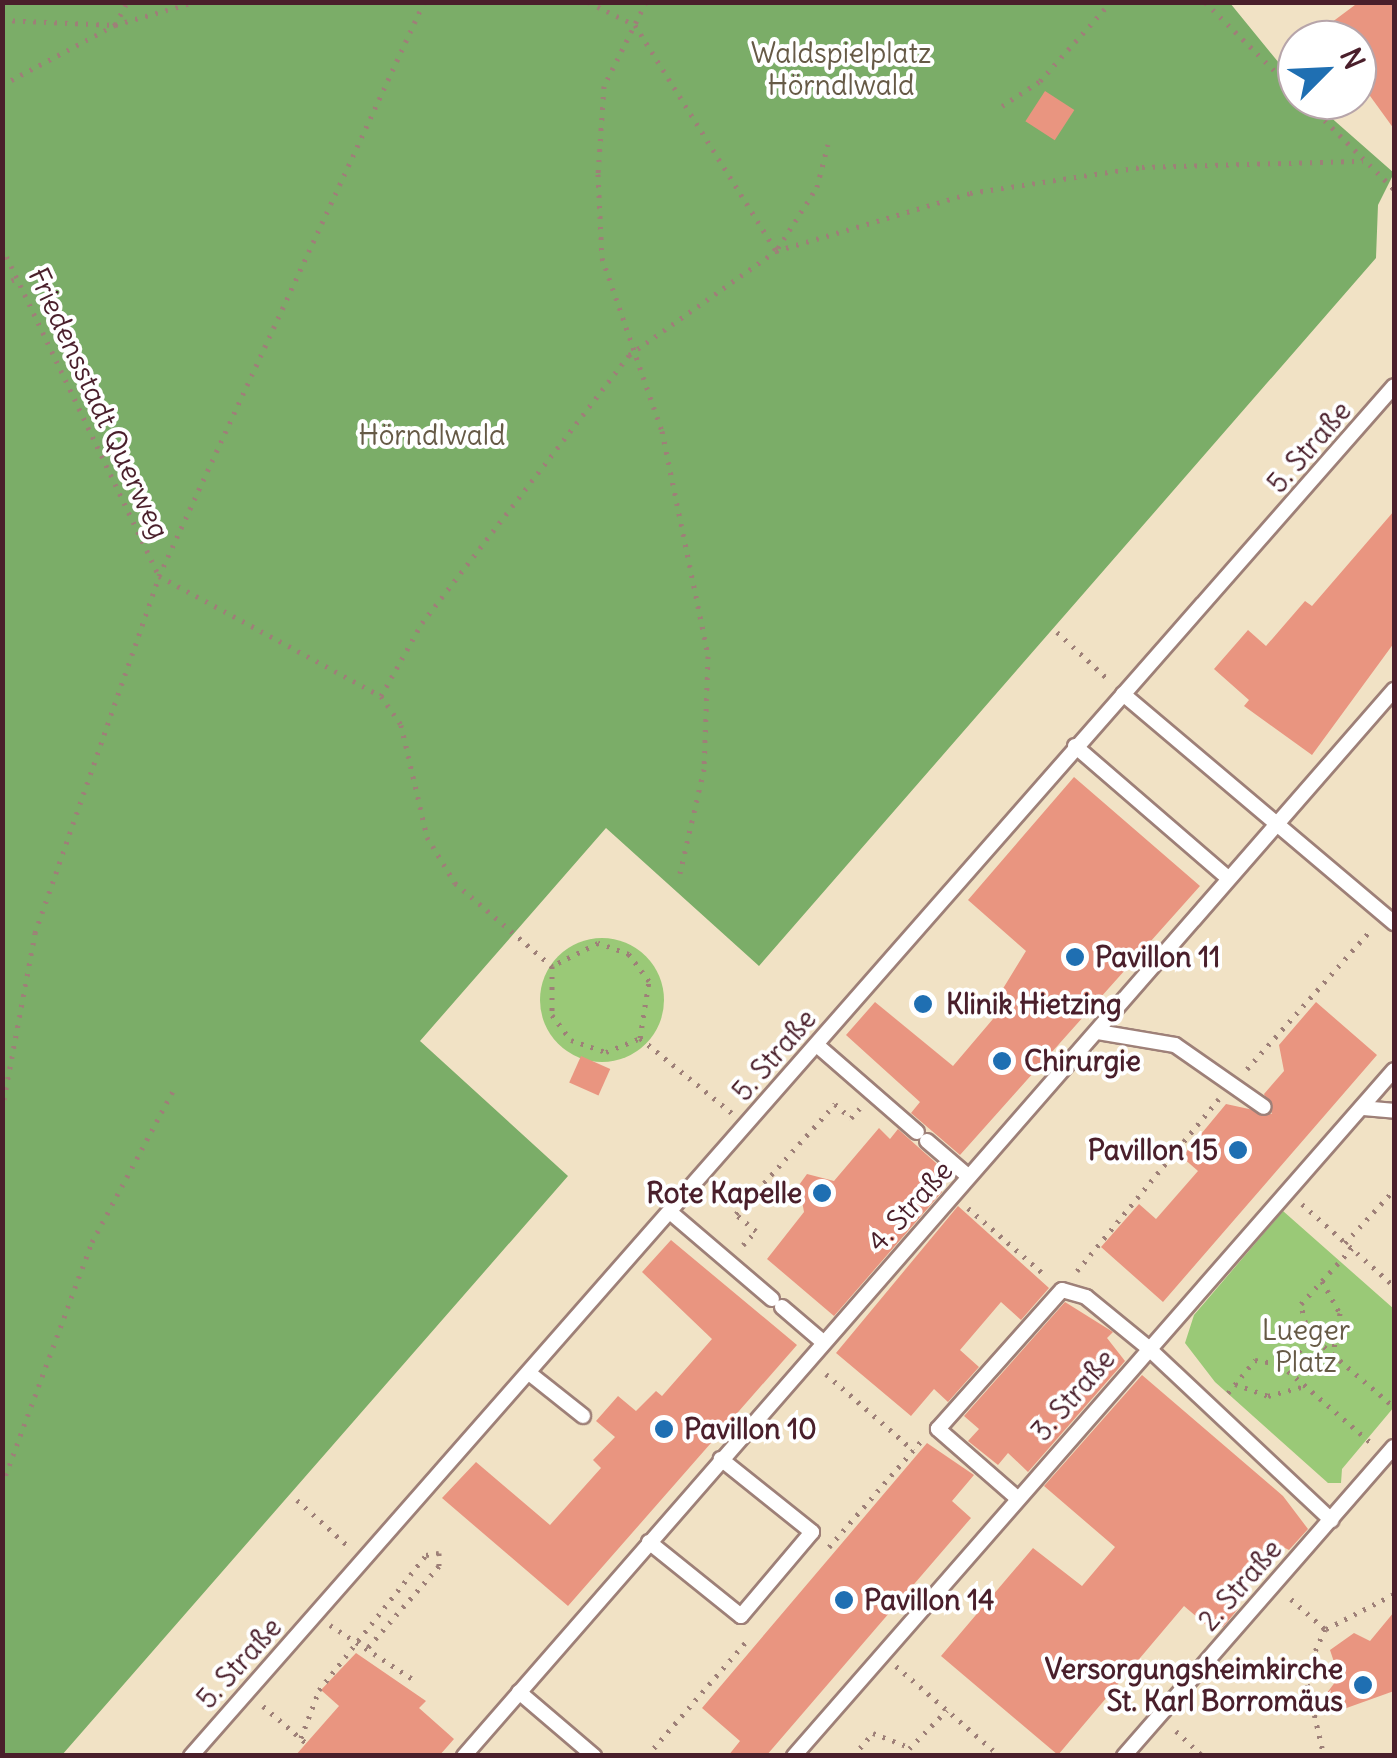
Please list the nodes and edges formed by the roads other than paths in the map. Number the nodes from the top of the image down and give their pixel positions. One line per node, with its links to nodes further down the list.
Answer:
1 (1394, 386): 3 (lane, 5. Straße)
2 (1394, 690): 5 (lane, 4. Straße)
3 (1123, 694): 4 (lane, 5. Straße); 5 (lane)
4 (1076, 746): 6 (lane); 9 (lane, 5. Straße)
5 (1276, 825): 6 (lane, 4. Straße); 7 (lane)
6 (1228, 878): 8 (lane, 4. Straße)
7 (1390, 918)
8 (1098, 1032): 11 (lane); 14 (lane, 4. Straße)
9 (818, 1046): 14 (lane); 15 (lane, 5. Straße)
10 (1394, 1070): 12 (lane, 3. Straße)
11 (1264, 1106)
12 (1362, 1108): 13 (lane); 17 (lane, 3. Straße)
13 (1394, 1111)
14 (969, 1177): 16 (lane, 4. Straße)
15 (670, 1212): 16 (lane); 18 (lane, 5. Straße)
16 (823, 1342): 21 (lane, 4. Straße)
17 (1148, 1347): 22 (lane, 3. Straße); 22 (lane); 23 (lane)
18 (529, 1373): 19 (lane); 26 (lane, 5. Straße)
19 (583, 1416)
20 (1391, 1452): 23 (lane, 2. Straße)
21 (722, 1459): 24 (lane, 4. Straße); 24 (lane)
22 (1018, 1498): 29 (lane, 3. Straße)
23 (1331, 1520): 30 (lane, 2. Straße)
24 (649, 1542): 25 (lane, 4. Straße)
25 (519, 1692): 27 (lane, 4. Straße); 28 (lane)
26 (191, 1756)
27 (464, 1756)
28 (594, 1756)
29 (794, 1756)
30 (1124, 1756)

